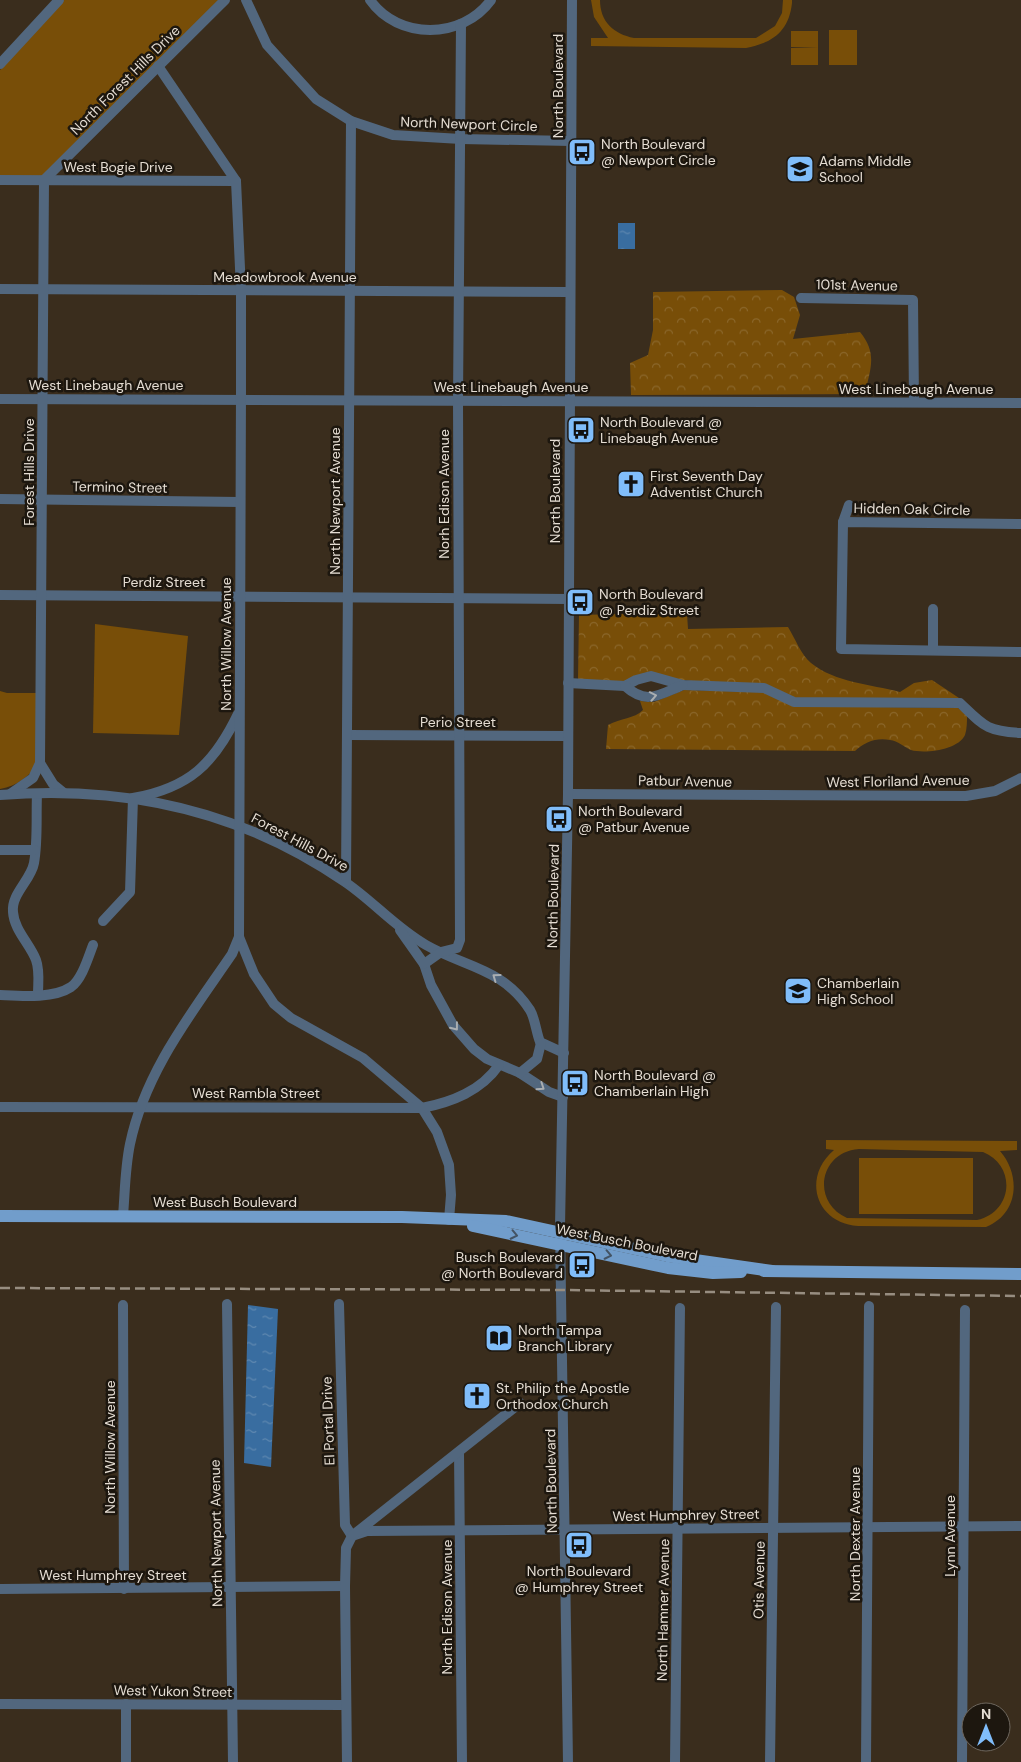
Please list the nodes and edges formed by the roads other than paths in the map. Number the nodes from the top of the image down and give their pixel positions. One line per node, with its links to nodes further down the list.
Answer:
1 (59, 0): 8 (street)
2 (225, 0): 9 (street, North Forest Hills Drive)
3 (246, 0): 10 (street, North Newport Circle)
4 (370, 0): 7 (street)
5 (491, 0): 7 (street)
6 (572, 0): 12 (street, North Boulevard)
7 (461, 24): 11 (street, Norh Edison Avenue)
8 (0, 64)
9 (158, 66): 14 (street, North Forest Hills Drive); 15 (street)
10 (351, 121): 11 (street, North Newport Circle); 19 (street, North Newport Avenue)
11 (461, 139): 12 (street, North Newport Circle); 20 (street, Norh Edison Avenue)
12 (571, 140): 21 (street, North Boulevard)
13 (0, 180): 14 (street, West Bogie Drive)
14 (44, 180): 15 (street, West Bogie Drive); 17 (street, Forest Hills Drive)
15 (236, 181): 18 (street, North Willow Avenue)
16 (0, 289): 17 (street, Meadowbrook Avenue)
17 (43, 289): 18 (street, Meadowbrook Avenue); 24 (street, Forest Hills Drive)
18 (241, 290): 19 (street, Meadowbrook Avenue); 25 (street, North Willow Avenue)
19 (350, 291): 20 (street, Meadowbrook Avenue); 26 (street, North Newport Avenue)
20 (459, 292): 21 (street, Meadowbrook Avenue); 27 (street, Norh Edison Avenue)
21 (570, 292): 28 (street, North Boulevard)
22 (801, 298): 29 (street, 101st Avenue)
23 (0, 398): 24 (street, West Linebaugh Avenue)
24 (43, 399): 25 (street, West Linebaugh Avenue); 32 (street, Forest Hills Drive)
25 (241, 400): 26 (street, West Linebaugh Avenue); 33 (street, North Willow Avenue)
26 (350, 400): 27 (street, West Linebaugh Avenue); 40 (street, North Newport Avenue)
27 (458, 400): 28 (street, West Linebaugh Avenue); 41 (street, Norh Edison Avenue)
28 (570, 401): 29 (street, West Linebaugh Avenue); 42 (street, North Boulevard)
29 (914, 402): 30 (street, West Linebaugh Avenue)
30 (1021, 403)
31 (0, 500): 32 (street, Termino Street)
32 (42, 500): 33 (street, Termino Street); 38 (street, Forest Hills Drive)
33 (240, 502): 39 (street, North Willow Avenue)
34 (849, 505): 35 (street)
35 (843, 522): 36 (street, Hidden Oak Circle); 44 (street, Hidden Oak Circle)
36 (1021, 524)
37 (0, 595): 38 (street, Perdiz Street)
38 (42, 595): 39 (street, Perdiz Street); 54 (street, Forest Hills Drive)
39 (240, 597): 40 (street, Perdiz Street); 49 (street, North Willow Avenue)
40 (348, 597): 41 (street, Perdiz Street); 51 (street, North Newport Avenue)
41 (458, 597): 42 (street, Perdiz Street); 52 (street, Norh Edison Avenue)
42 (568, 599): 46 (street, North Boulevard)
43 (933, 609): 44 (street)
44 (933, 650): 45 (street, Hidden Oak Circle)
45 (1021, 652)
46 (568, 683): 48 (street); 53 (street, North Boulevard)
47 (683, 685): 48 (street); 48 (street, one-way to 47); 50 (street)
48 (625, 686)
49 (239, 711): 61 (street); 62 (street, North Willow Avenue)
50 (1021, 733)
51 (348, 735): 52 (street, Perio Street); 65 (street, North Newport Avenue)
52 (460, 736): 53 (street, Perio Street); 70 (street, Norh Edison Avenue)
53 (568, 736): 59 (street, North Boulevard)
54 (40, 763): 56 (street); 57 (street)
55 (1021, 778): 60 (street, West Floriland Avenue)
56 (64, 793): 58 (street, Forest Hills Drive); 61 (street, Forest Hills Drive)
57 (5, 794): 58 (street, Forest Hills Drive)
58 (36, 794): 64 (street)
59 (568, 794): 60 (street, Patbur Avenue); 75 (street, North Boulevard)
60 (802, 796)
61 (133, 798): 62 (street, Forest Hills Drive); 67 (street)
62 (238, 825): 65 (street, Forest Hills Drive); 68 (street, North Willow Avenue)
63 (0, 850): 64 (street)
64 (35, 850): 72 (street)
65 (346, 882): 66 (street, Forest Hills Drive)
66 (392, 919): 70 (street, Forest Hills Drive); 71 (street)
67 (103, 921)
68 (238, 937): 80 (street, North Willow Avenue); 81 (street)
69 (93, 946): 72 (street)
70 (441, 952): 71 (street); 74 (street, Forest Hills Drive, one-way to 70)
71 (424, 964): 76 (street, one-way to 76)
72 (38, 994): 73 (street)
73 (0, 995)
74 (541, 1043): 75 (street); 77 (street)
75 (564, 1053): 78 (street, North Boulevard)
76 (499, 1065): 77 (street); 81 (street, West Rambla Street)
77 (520, 1073): 78 (street, one-way to 78)
78 (563, 1097): 85 (street, North Boulevard)
79 (0, 1107): 80 (street, West Rambla Street)
80 (141, 1107): 81 (street, West Rambla Street); 83 (street, North Willow Avenue)
81 (422, 1108): 84 (street)
82 (0, 1216): 83 (main road, West Busch Boulevard)
83 (123, 1216): 84 (main road, West Busch Boulevard)
84 (450, 1220): 85 (main road, West Busch Boulevard); 86 (main road, West Busch Boulevard, one-way to 86)
85 (560, 1231): 86 (street, North Boulevard); 87 (main road, West Busch Boulevard)
86 (560, 1245): 87 (main road, West Busch Boulevard, one-way to 87); 103 (street, North Boulevard)
87 (772, 1271): 88 (main road, West Busch Boulevard)
88 (1021, 1274)
89 (227, 1304): 109 (street, North Newport Avenue)
90 (339, 1304): 105 (street, El Portal Drive)
91 (123, 1305): 108 (street, North Willow Avenue)
92 (869, 1306): 99 (street, North Dexter Avenue)
93 (776, 1307): 102 (street, Otis Avenue)
94 (680, 1308): 101 (street, North Hamner Avenue)
95 (965, 1310): 100 (street, Lynn Avenue)
96 (520, 1402): 97 (street)
97 (459, 1452): 104 (street, North Edison Avenue); 105 (street)
98 (1021, 1526): 100 (street, West Humphrey Street)
99 (869, 1527): 100 (street, West Humphrey Street); 102 (street, West Humphrey Street); 121 (street, North Dexter Avenue)
100 (964, 1527): 122 (street, Lynn Avenue)
101 (678, 1528): 102 (street, West Humphrey Street); 103 (street, West Humphrey Street); 119 (street, North Hamner Avenue)
102 (773, 1528): 120 (street, Otis Avenue)
103 (566, 1531): 104 (street, West Humphrey Street); 118 (street, North Boulevard)
104 (460, 1532): 105 (street, West Humphrey Street); 117 (street, North Edison Avenue)
105 (352, 1536): 106 (street)
106 (345, 1586): 109 (street, West Humphrey Street); 113 (street)
107 (0, 1589): 108 (street, West Humphrey Street)
108 (124, 1589): 109 (street, West Humphrey Street)
109 (230, 1589): 112 (street, North Newport Avenue)
110 (0, 1704): 111 (street, West Yukon Street)
111 (126, 1704): 112 (street, West Yukon Street); 114 (street)
112 (233, 1705): 113 (street, West Yukon Street); 115 (street, North Newport Avenue)
113 (346, 1705): 116 (street)
114 (126, 1762)
115 (234, 1762)
116 (347, 1762)
117 (462, 1762)
118 (568, 1762)
119 (675, 1762)
120 (770, 1762)
121 (866, 1762)
122 (962, 1762)

